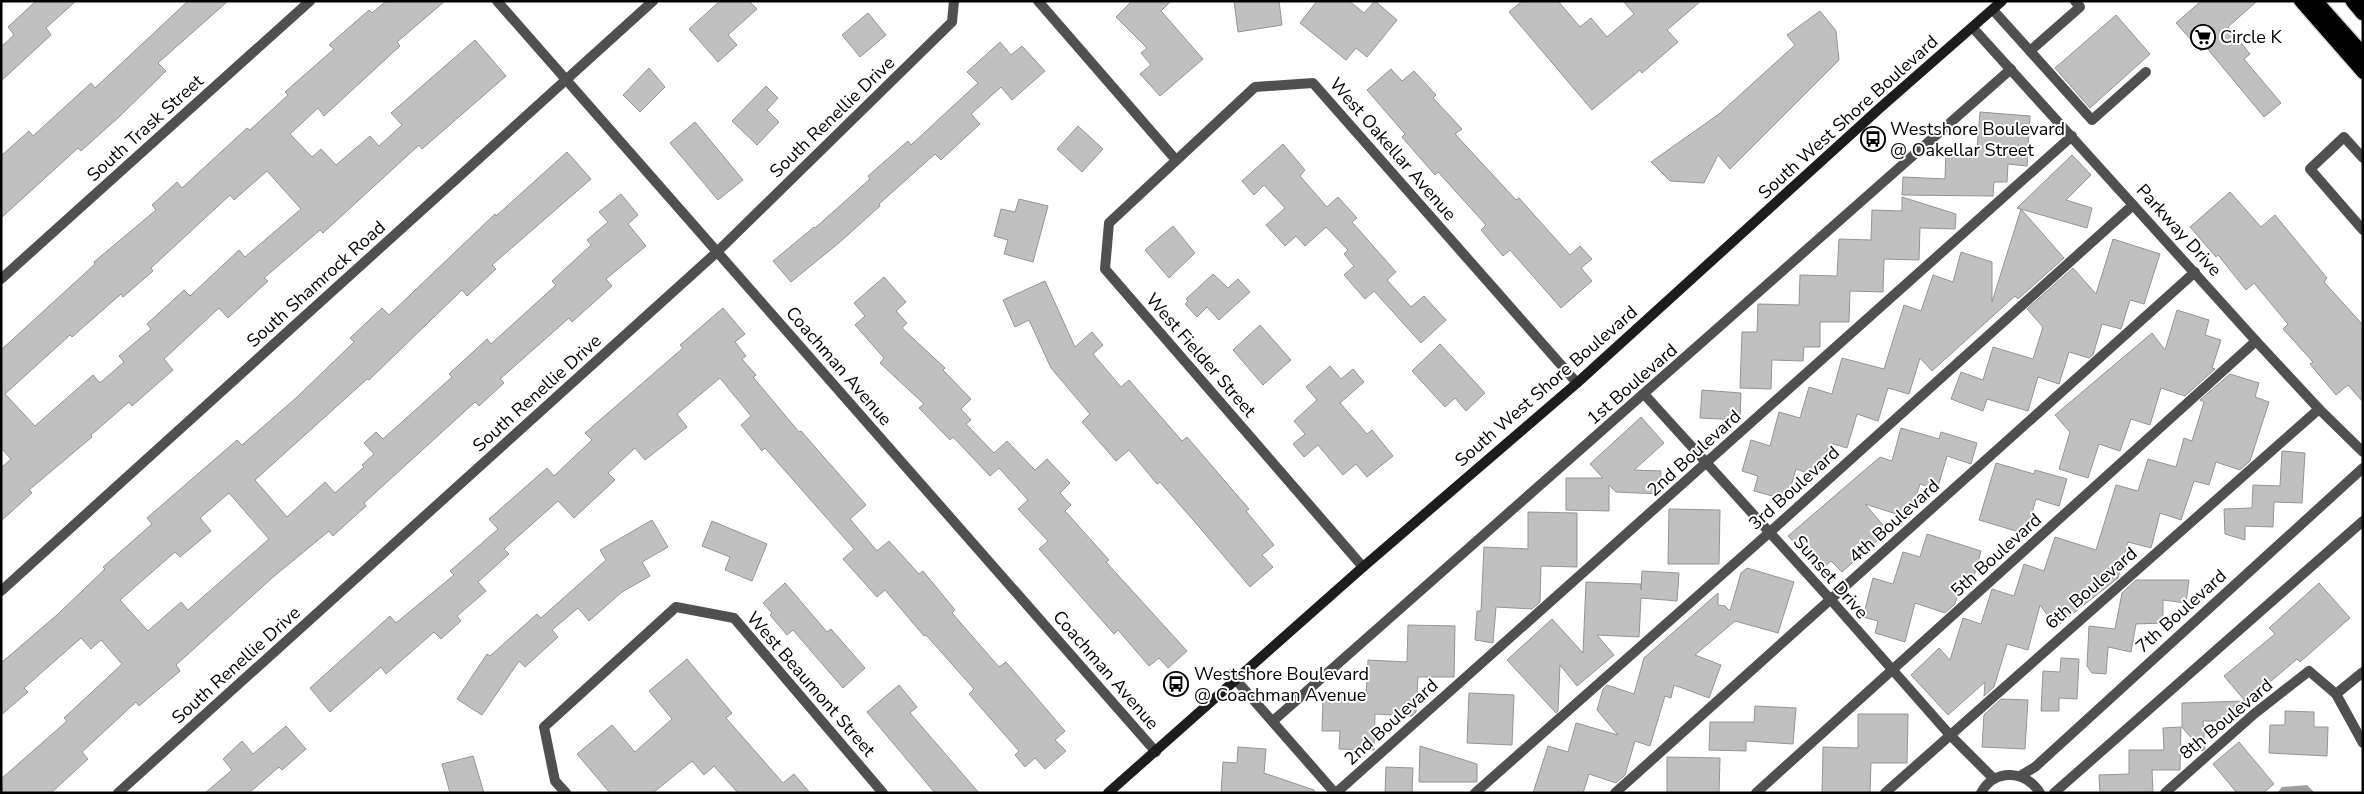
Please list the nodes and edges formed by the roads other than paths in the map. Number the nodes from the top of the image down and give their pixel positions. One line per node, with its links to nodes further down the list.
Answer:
1 (310, 1): 29 (street, South Trask Street)
2 (497, 1): 21 (street, Coachman Avenue)
3 (653, 1): 21 (street, South Shamrock Road)
4 (954, 1): 27 (street, South Renellie Drive)
5 (1038, 1): 24 (street)
6 (2002, 1): 13 (street, South West Shore Boulevard)
7 (2075, 1): 16 (street)
8 (2300, 1): 20 (main road)
9 (2315, 1): 17 (highway)
10 (2353, 1): 14 (highway)
11 (2358, 1): 12 (main road)
12 (2363, 7)
13 (1993, 10): 15 (street, South West Shore Boulevard); 16 (street)
14 (2363, 12)
15 (1973, 28): 18 (street, Parkway Drive); 31 (street, South West Shore Boulevard)
16 (2030, 51): 19 (street)
17 (2363, 55)
18 (2011, 69): 22 (street, Parkway Drive); 32 (street, 1st Boulevard)
19 (2146, 72)
20 (2363, 73)
21 (566, 80): 27 (street, Coachman Avenue); 40 (street, South Shamrock Road)
22 (2072, 136): 25 (street, Parkway Drive); 35 (street, 2nd Boulevard)
23 (2363, 158): 26 (street)
24 (1176, 160): 31 (street, West Oakellar Avenue); 39 (street, West Fielder Street)
25 (2133, 205): 28 (street, Parkway Drive); 38 (street, 3rd Boulevard)
26 (2363, 230)
27 (717, 252): 49 (street, Coachman Avenue); 52 (street, South Renellie Drive)
28 (2195, 272): 30 (street, Parkway Drive); 41 (street, 4th Boulevard)
29 (1, 279)
30 (2256, 341): 33 (street, Parkway Drive); 42 (street, 5th Boulevard)
31 (1578, 383): 39 (street, South West Shore Boulevard)
32 (1644, 394): 35 (street, Sunset Drive); 46 (street, 1st Boulevard)
33 (2319, 410): 34 (street, Parkway Drive); 47 (street, 6th Boulevard)
34 (2363, 452)
35 (1707, 464): 38 (street, Sunset Drive); 56 (street, 2nd Boulevard)
36 (2363, 468): 50 (street, 7th Boulevard)
37 (2363, 521): 63 (street)
38 (1770, 532): 41 (street, Sunset Drive); 57 (street, 3rd Boulevard)
39 (1363, 567): 44 (street, South West Shore Boulevard)
40 (1, 591)
41 (1831, 600): 42 (street, Sunset Drive); 58 (street, 4th Boulevard)
42 (1892, 672): 47 (street, Sunset Drive); 59 (street, 5th Boulevard)
43 (2363, 672): 45 (street)
44 (1236, 680): 46 (street); 49 (street, South West Shore Boulevard)
45 (2336, 694): 48 (street); 64 (street, 8th Boulevard)
46 (1273, 722): 56 (street)
47 (1948, 734): 51 (street, Sunset Drive); 60 (street, 6th Boulevard)
48 (2363, 743)
49 (1156, 752): 55 (street, South West Shore Boulevard)
50 (2020, 776): 51 (street); 62 (street)
51 (1994, 779): 61 (street)
52 (118, 793)
53 (566, 793): 54 (street, West Beaumont Street)
54 (883, 793)
55 (1108, 793)
56 (1336, 793)
57 (1475, 793)
58 (1614, 793)
59 (1756, 793)
60 (1885, 793)
61 (1981, 793)
62 (2040, 793)
63 (2054, 793)
64 (2165, 793)

